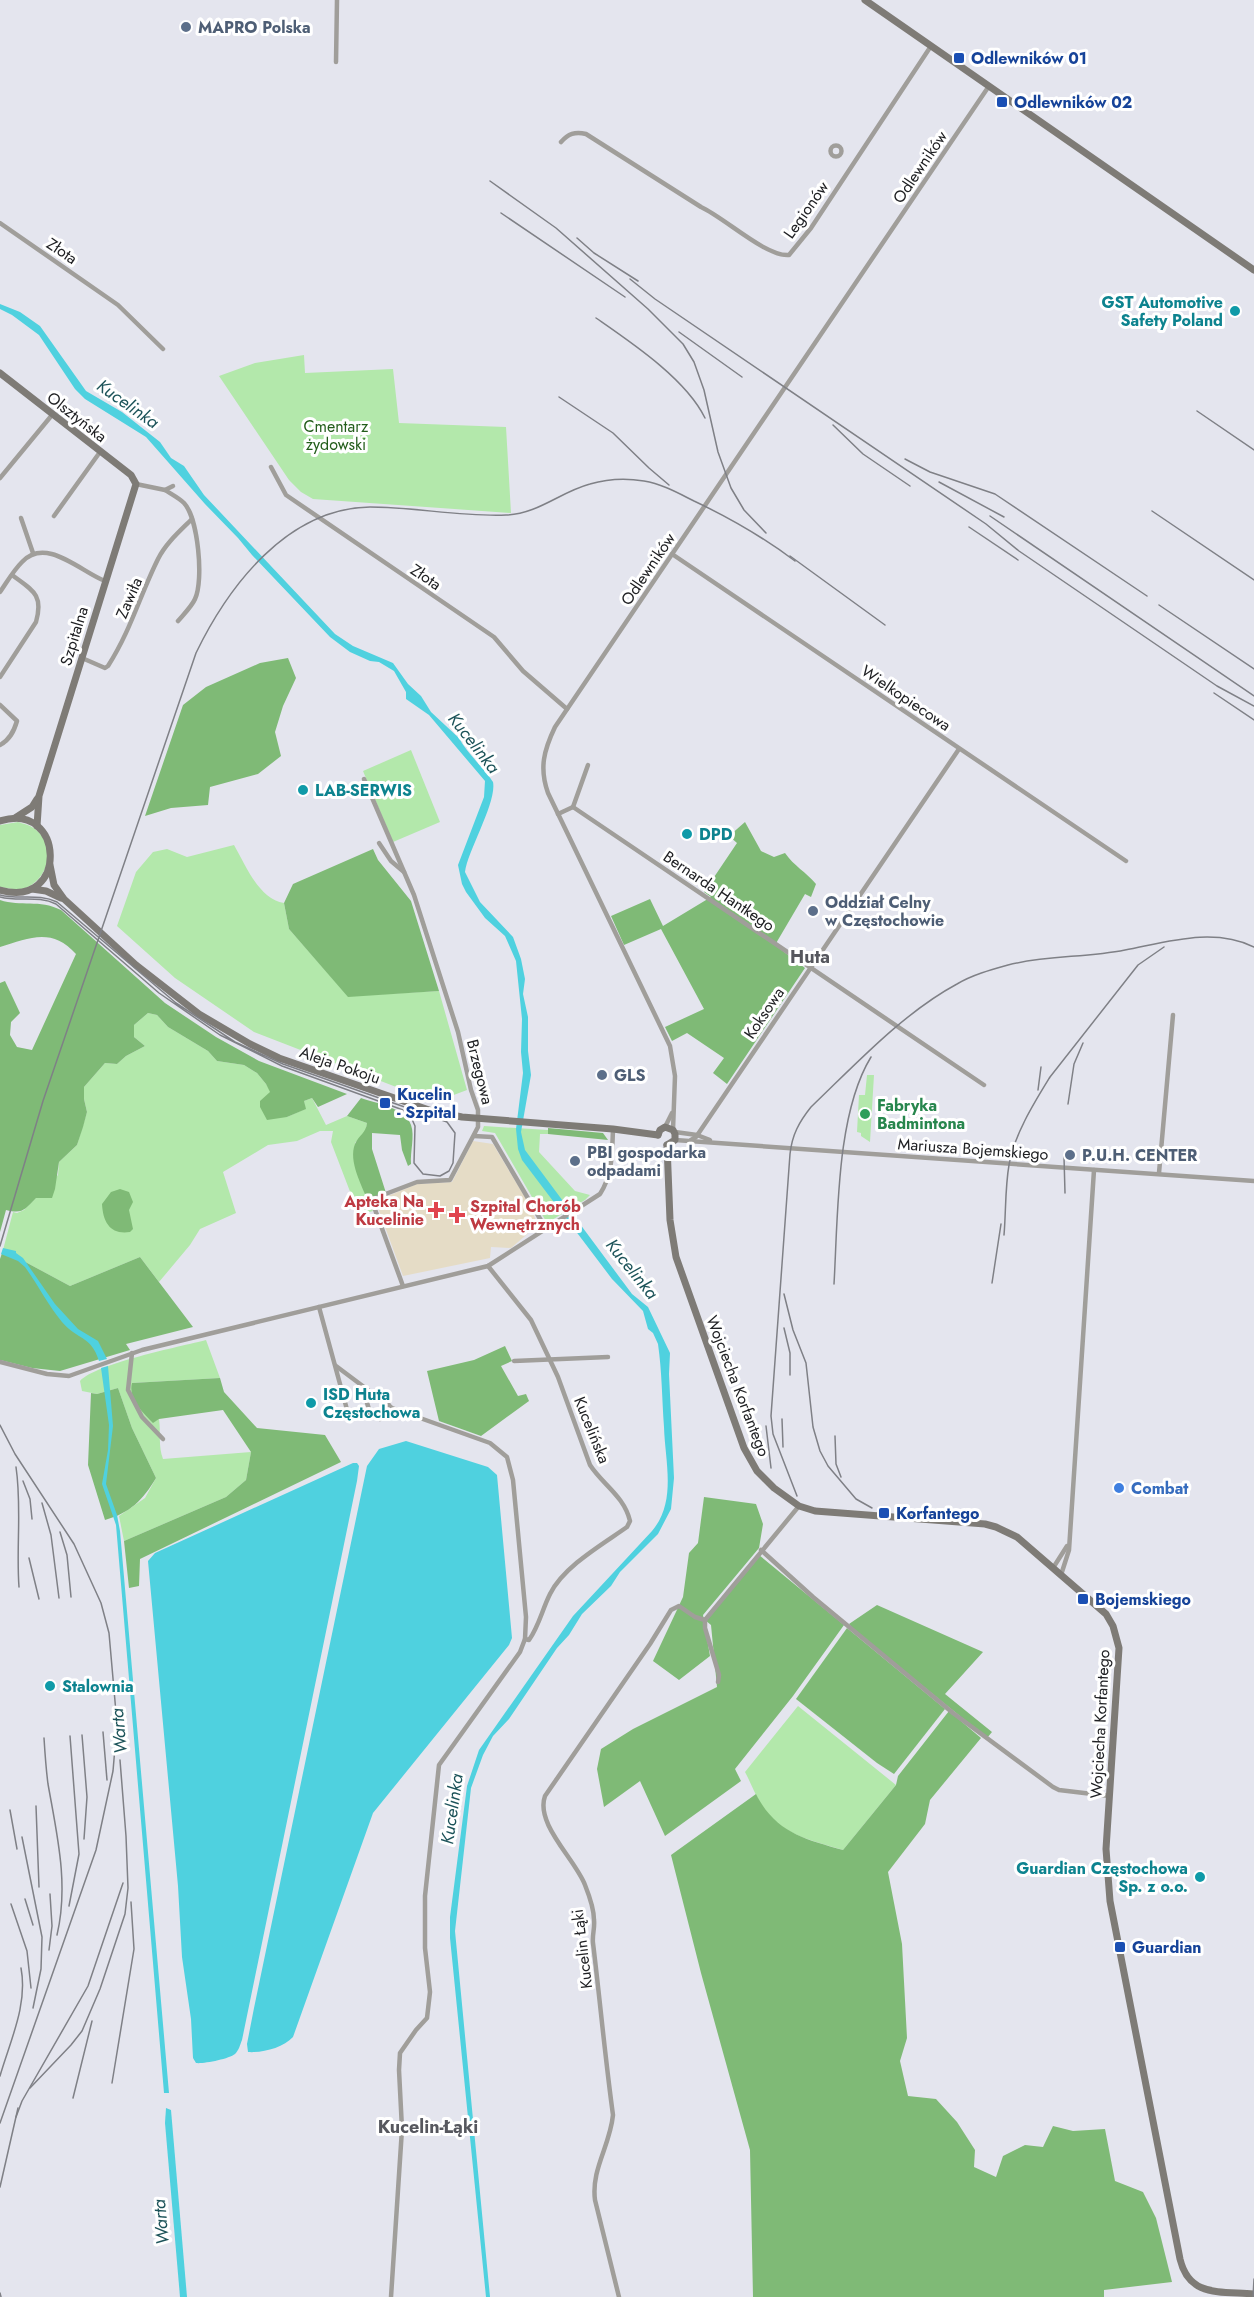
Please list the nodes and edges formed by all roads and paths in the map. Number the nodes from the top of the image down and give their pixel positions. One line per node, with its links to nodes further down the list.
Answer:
1 (336, 0): 4 (street)
2 (866, 0): 3 (street)
3 (931, 46): 5 (street); 6 (street, Legionów)
4 (336, 63)
5 (988, 86): 8 (street); 24 (street, Odlewników)
6 (561, 142)
7 (0, 223): 9 (street, Złota)
8 (1254, 270)
9 (164, 349)
10 (0, 373): 11 (street, Olsztyńska)
11 (52, 415): 12 (street, Olsztyńska); 15 (street)
12 (100, 452): 17 (street, Olsztyńska); 20 (street)
13 (0, 466): 15 (street)
14 (271, 467): 32 (street, Złota)
15 (6, 471): 16 (street)
16 (0, 478)
17 (136, 484): 19 (street); 26 (street, Szpitalna)
18 (173, 486): 19 (street)
19 (165, 490): 22 (street)
20 (54, 516)
21 (21, 518): 23 (street)
22 (192, 519): 28 (street); 29 (street, Zawiła)
23 (33, 553): 25 (street); 26 (street)
24 (672, 554): 32 (street, Odlewników); 34 (street, Wielkopiecowa)
25 (12, 575): 27 (street); 30 (street)
26 (105, 581): 29 (street, Szpitalna)
27 (0, 592)
28 (178, 621)
29 (82, 658): 37 (street, Szpitalna)
30 (0, 677)
31 (0, 705): 33 (street)
32 (567, 709): 39 (street, Odlewników)
33 (0, 746)
34 (960, 749): 44 (street, Wielkopiecowa); 50 (street, Koksowa)
35 (588, 765): 38 (street)
36 (364, 779): 46 (street, Brzegowa)
37 (39, 796): 40 (street, Szpitalna); 42 (street, Szpitalna)
38 (573, 807): 39 (street); 50 (street, Bernarda Hantkego)
39 (558, 814): 55 (street, Odlewników)
40 (15, 818): 41 (street); 42 (street)
41 (1, 820)
42 (37, 826): 45 (street, Aleja Pokoju)
43 (379, 843): 46 (street, Brzegowa)
44 (1126, 861)
45 (50, 866): 47 (street); 49 (street, Aleja Pokoju)
46 (404, 872): 53 (street, Brzegowa)
47 (32, 889): 48 (street, Aleja Pokoju); 49 (street, Aleja Pokoju)
48 (0, 890)
49 (64, 899): 53 (street, Aleja Pokoju)
50 (810, 967): 52 (street, Bernarda Hantkego); 56 (street, Koksowa)
51 (1173, 1016): 63 (street)
52 (984, 1085)
53 (478, 1120): 54 (street, Aleja Pokoju); 58 (street, Brzegowa)
54 (613, 1129): 57 (street, Aleja Pokoju); 65 (street)
55 (672, 1132): 56 (street, Mariusza Bojemskiego); 57 (street); 59 (street, Mariusza Bojemskiego); 61 (street)
56 (697, 1134): 59 (street, Koksowa); 60 (street, Mariusza Bojemskiego)
57 (658, 1135): 61 (street)
58 (474, 1136): 65 (street); 67 (street, Brzegowa)
59 (689, 1140): 60 (street, Mariusza Bojemskiego)
60 (712, 1141): 62 (street, Mariusza Bojemskiego)
61 (667, 1145): 79 (street, Wojciecha Korfantego)
62 (1094, 1170): 63 (street, Mariusza Bojemskiego); 80 (street)
63 (1159, 1173): 64 (street, Mariusza Bojemskiego)
64 (1254, 1181)
65 (546, 1229): 66 (street)
66 (488, 1266): 67 (street); 71 (street, Kucelińska)
67 (404, 1286): 68 (street)
68 (319, 1307): 69 (street); 74 (street)
69 (132, 1353): 73 (street); 78 (street)
70 (608, 1357): 71 (street)
71 (550, 1359): 72 (street); 85 (street, Kucelińska)
72 (514, 1361)
73 (0, 1362)
74 (336, 1366): 75 (street); 77 (street)
75 (362, 1386): 76 (street); 76 (street)
76 (389, 1406): 85 (street)
77 (349, 1418)
78 (163, 1439)
79 (799, 1506): 81 (street); 82 (street, Wojciecha Korfantego)
80 (1069, 1541): 82 (street); 83 (street)
81 (762, 1550): 84 (street); 87 (street)
82 (1053, 1568): 83 (street, Wojciecha Korfantego)
83 (1061, 1575): 87 (street, Wojciecha Korfantego)
84 (705, 1620): 86 (street); 90 (street, Kucelin Łąki)
85 (525, 1639): 89 (street)
86 (718, 1682)
87 (1109, 1796): 88 (street, Wojciecha Korfantego)
88 (1254, 2294)
89 (391, 2297)
90 (619, 2297)

